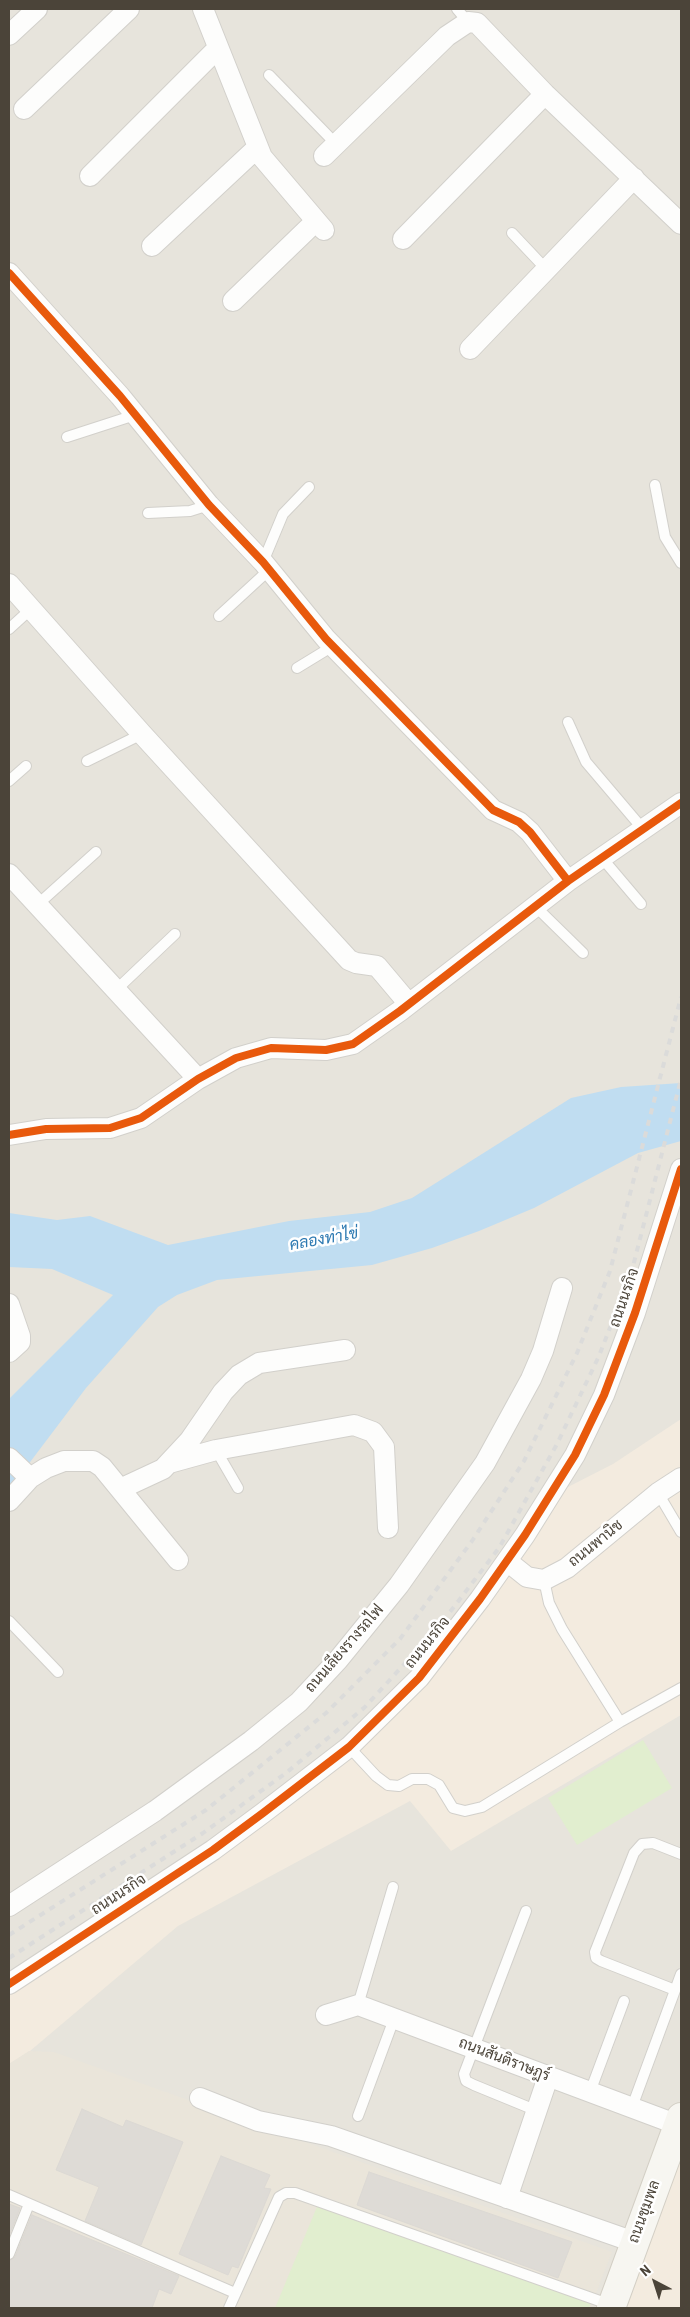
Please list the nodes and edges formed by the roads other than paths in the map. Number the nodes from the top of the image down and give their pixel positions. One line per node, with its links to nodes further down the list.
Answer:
1 (37, 9): 5 (street)
2 (129, 9): 9 (street)
3 (203, 9): 6 (street)
4 (463, 16): 8 (street); 11 (street)
5 (9, 35)
6 (218, 48): 10 (street); 12 (street)
7 (268, 76): 11 (lane)
8 (545, 94): 13 (street); 16 (street)
9 (24, 109)
10 (258, 147): 17 (street); 20 (street)
11 (330, 150)
12 (90, 176)
13 (634, 178): 14 (street); 18 (street)
14 (681, 224)
15 (512, 233): 18 (lane)
16 (403, 240)
17 (152, 246)
18 (545, 268): 21 (street)
19 (9, 273): 22 (street)
20 (233, 301)
21 (470, 349)
22 (135, 416): 23 (lane); 26 (street)
23 (67, 437)
24 (655, 485): 28 (lane)
25 (310, 487): 29 (lane)
26 (209, 505): 27 (lane); 29 (street)
27 (148, 513)
28 (681, 563)
29 (266, 566): 32 (lane); 34 (street)
30 (9, 584): 31 (street)
31 (32, 608): 33 (lane); 37 (street)
32 (218, 616)
33 (9, 629)
34 (333, 646): 35 (lane); 46 (street)
35 (297, 668)
36 (568, 722): 42 (lane)
37 (142, 734): 38 (lane); 53 (street)
38 (87, 761)
39 (26, 766): 40 (lane)
40 (9, 781)
41 (681, 803): 42 (street)
42 (642, 828): 44 (street)
43 (96, 852): 48 (lane)
44 (602, 858): 46 (street); 47 (lane)
45 (9, 874): 48 (street)
46 (568, 881): 49 (street)
47 (641, 904)
48 (36, 906): 52 (street)
49 (536, 907): 51 (lane); 53 (street)
50 (175, 934): 52 (lane)
51 (583, 953)
52 (116, 990): 54 (street)
53 (409, 1004): 54 (street)
54 (198, 1079): 55 (street)
55 (9, 1135)
56 (681, 1169): 73 (street, ถนนนรกิจ)
57 (562, 1288): 82 (street, ถนนเลียงรางรถไฟ)
58 (9, 1304): 60 (street)
59 (346, 1350): 63 (street)
60 (9, 1352)
61 (216, 1450): 63 (street); 66 (lane); 70 (street)
62 (9, 1458): 64 (street)
63 (168, 1463): 67 (street)
64 (30, 1478): 67 (street); 69 (street)
65 (681, 1478): 68 (street, ถนนพานิช)
66 (238, 1488)
67 (120, 1490): 72 (street)
68 (658, 1494): 71 (lane); 74 (street, ถนนพานิช)
69 (9, 1501)
70 (388, 1528)
71 (681, 1532)
72 (178, 1560)
73 (507, 1561): 74 (street); 79 (street, ถนนนรกิจ)
74 (544, 1580): 78 (lane)
75 (9, 1621): 76 (lane)
76 (58, 1672)
77 (681, 1688): 78 (lane)
78 (620, 1722): 79 (lane)
79 (349, 1747): 85 (street, ถนนนรกิจ)
80 (681, 1854): 86 (lane)
81 (393, 1887): 88 (lane)
82 (9, 1906)
83 (526, 1911): 91 (lane)
84 (681, 1974): 86 (lane)
85 (9, 1984)
86 (675, 1990): 95 (lane)
87 (624, 2001): 93 (lane)
88 (358, 2005): 89 (street); 90 (street, ถนนสันติราษฎร์)
89 (326, 2015)
90 (394, 2018): 91 (street, ถนนสันติราษฎร์); 97 (lane)
91 (473, 2049): 92 (street, ถนนสันติราษฎร์); 96 (lane)
92 (548, 2077): 93 (street, ถนนสันติราษฎร์); 96 (street)
93 (590, 2092): 95 (street, ถนนสันติราษฎร์)
94 (200, 2098): 100 (street)
95 (632, 2107): 98 (street, ถนนสันติราษฎร์)
96 (535, 2110): 100 (street)
97 (358, 2116)
98 (680, 2122): 102 (main road, ถนนชุมพล)
99 (9, 2196): 101 (lane)
100 (507, 2198): 102 (street)
101 (29, 2204): 103 (lane); 104 (lane)
102 (634, 2242): 105 (main road, ถนนชุมพล)
103 (9, 2254)
104 (235, 2294): 105 (lane); 106 (lane)
105 (615, 2307)
106 (229, 2308)

